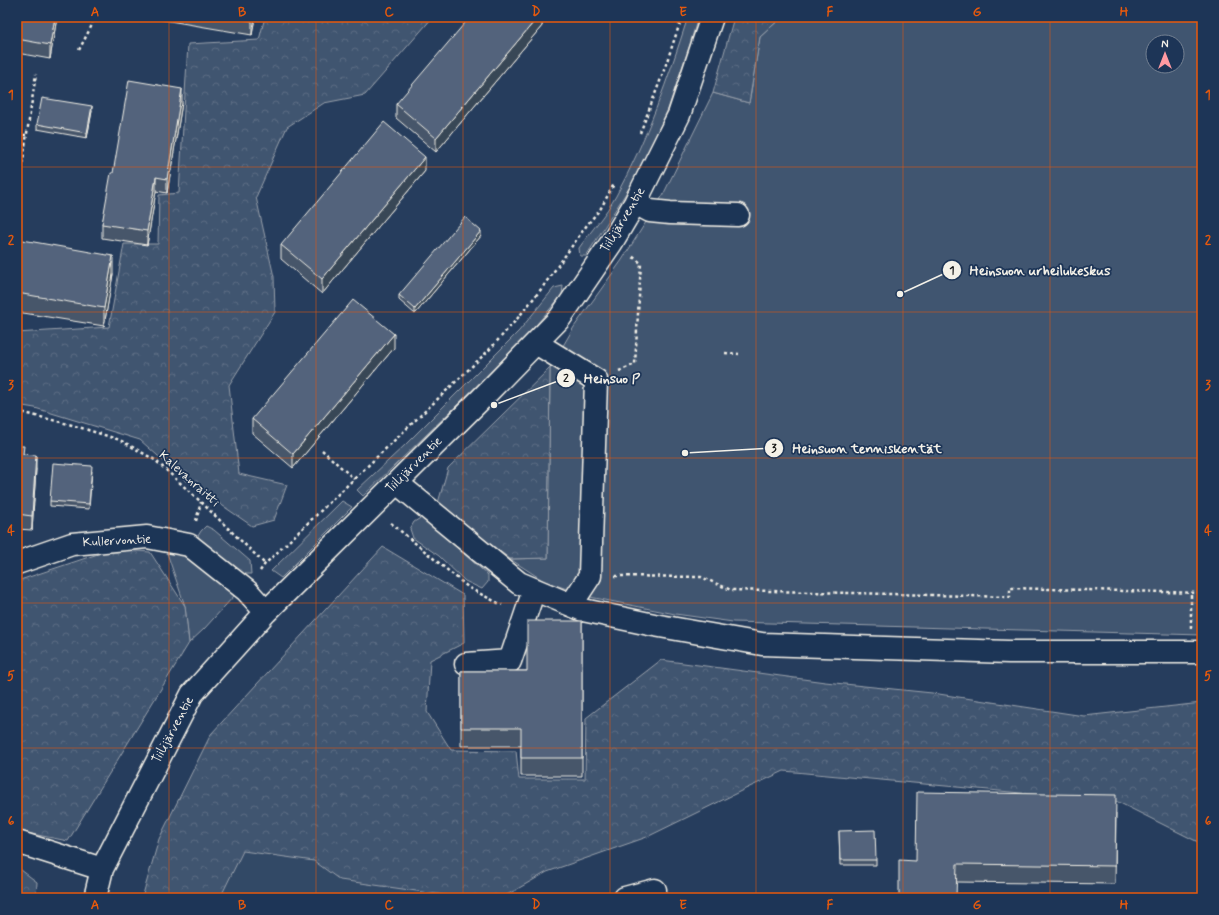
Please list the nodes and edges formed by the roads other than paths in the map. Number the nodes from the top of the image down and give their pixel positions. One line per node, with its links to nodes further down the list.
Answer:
1 (712, 17): 2 (street, Tiilijärventie)
2 (635, 203): 3 (street); 4 (street, Tiilijärventie)
3 (738, 215)
4 (536, 343): 5 (street, Tiilijärventie); 8 (street)
5 (397, 482): 7 (street); 9 (street, Tiilijärventie)
6 (17, 563): 9 (street, Kullervontie)
7 (534, 590): 8 (street); 11 (street)
8 (571, 605): 10 (street)
9 (266, 612): 13 (street, Tiilijärventie)
10 (1202, 652)
11 (466, 664)
12 (17, 842): 13 (street)
13 (102, 869): 15 (street, Tiilijärventie)
14 (655, 890): 16 (street)
15 (95, 898)
16 (625, 898)

